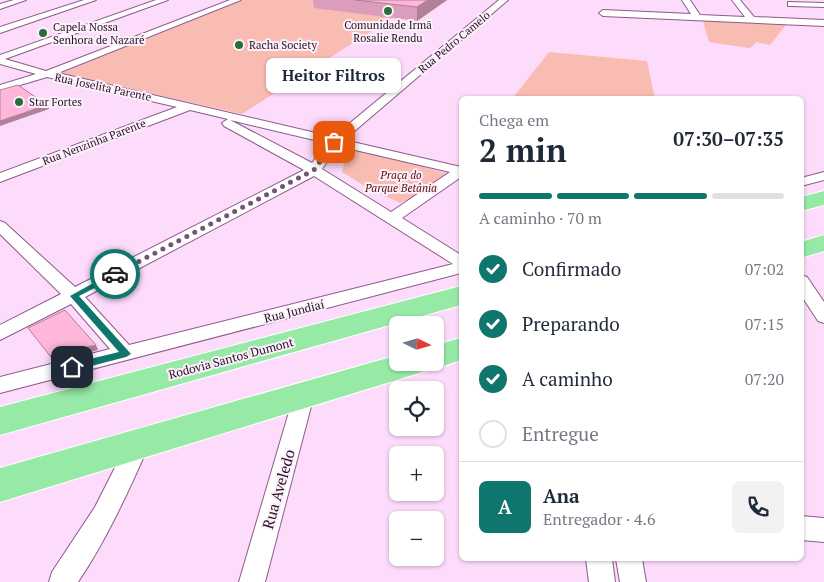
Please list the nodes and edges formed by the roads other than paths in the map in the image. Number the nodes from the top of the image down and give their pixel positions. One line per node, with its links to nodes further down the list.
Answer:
1 (22, 0): 12 (street)
2 (92, 0): 10 (street)
3 (164, 0): 14 (street)
4 (237, 0): 19 (street)
5 (504, 0): 26 (street, Rua Pedro Camelo)
6 (686, 0): 15 (street)
7 (736, 0): 16 (street)
8 (62, 2): 10 (street)
9 (789, 2): 11 (street); 17 (street)
10 (76, 5): 14 (street); 20 (street)
11 (824, 5)
12 (0, 6)
13 (603, 13): 15 (street)
14 (118, 16): 19 (street); 21 (street)
15 (697, 17): 16 (street)
16 (752, 20): 17 (street)
17 (810, 22): 18 (street)
18 (824, 23)
19 (166, 27): 22 (street)
20 (0, 30)
21 (0, 59): 22 (street, Rua Joselita Parente)
22 (47, 74): 23 (street); 24 (street, Rua Joselita Parente)
23 (0, 88)
24 (189, 107): 25 (street, Rua Joselita Parente); 31 (street, Rua Nenzinha Parente)
25 (206, 111): 26 (street, Rua Joselita Parente); 27 (street, Rua Joselita Parente)
26 (334, 142): 27 (street, Rua Pedro Camelo); 28 (street, Rua Joselita Parente)
27 (314, 170): 35 (street, Rua Joselita Parente); 42 (street, Rua Pedro Camelo)
28 (459, 171)
29 (459, 172): 35 (street)
30 (824, 176): 32 (street)
31 (0, 178)
32 (804, 181)
33 (824, 198): 34 (highway)
34 (804, 203)
35 (392, 218): 39 (street, Rua Joselita Parente)
36 (0, 226): 42 (street)
37 (824, 243): 38 (highway)
38 (804, 249)
39 (459, 261)
40 (459, 269): 47 (street, Rua Jundiaí)
41 (804, 286): 44 (street)
42 (74, 296): 45 (street, Rua Pedro Camelo); 47 (street)
43 (459, 297): 52 (highway, Rodovia Santos Dumont)
44 (824, 316)
45 (0, 334)
46 (459, 350): 48 (highway)
47 (126, 354): 50 (street, Rua Jundiaí)
48 (444, 354)
49 (389, 370): 51 (highway)
50 (0, 385)
51 (304, 395): 53 (highway); 60 (street, Rua Aveledo)
52 (0, 421)
53 (138, 445): 54 (highway); 59 (street)
54 (0, 485)
55 (804, 528): 56 (street)
56 (824, 530)
57 (600, 561): 61 (street)
58 (629, 561): 62 (street)
59 (62, 582)
60 (252, 582)
61 (602, 582)
62 (633, 582)

